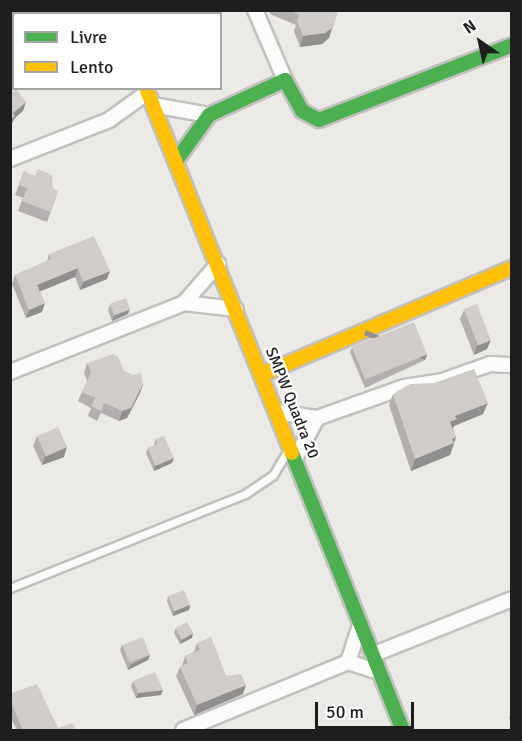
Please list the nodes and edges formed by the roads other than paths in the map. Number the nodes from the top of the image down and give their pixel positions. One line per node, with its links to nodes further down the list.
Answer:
1 (255, 10): 3 (street)
2 (512, 45): 3 (street)
3 (285, 80): 5 (street)
4 (149, 95): 5 (street); 6 (street); 7 (street, SMPW Quadra 20)
5 (209, 115): 7 (street)
6 (10, 159)
7 (176, 161): 8 (street, SMPW Quadra 20)
8 (218, 264): 10 (street); 11 (street, SMPW Quadra 20)
9 (512, 268): 14 (street)
10 (184, 303): 11 (street); 13 (street)
11 (236, 309): 14 (street, SMPW Quadra 20)
12 (512, 365): 16 (street)
13 (10, 372)
14 (262, 374): 15 (street, SMPW Quadra 20)
15 (277, 412): 16 (street); 17 (street, SMPW Quadra 20)
16 (317, 418): 17 (street)
17 (293, 451): 18 (lane); 20 (street, SMPW Quadra 20)
18 (10, 588)
19 (512, 599): 21 (street)
20 (360, 626): 21 (street, SMPW Quadra 20); 22 (street)
21 (372, 655): 23 (street, SMPW Quadra 20)
22 (348, 662): 23 (street); 24 (street)
23 (378, 672): 25 (street, SMPW Quadra 20)
24 (183, 730)
25 (403, 730)

